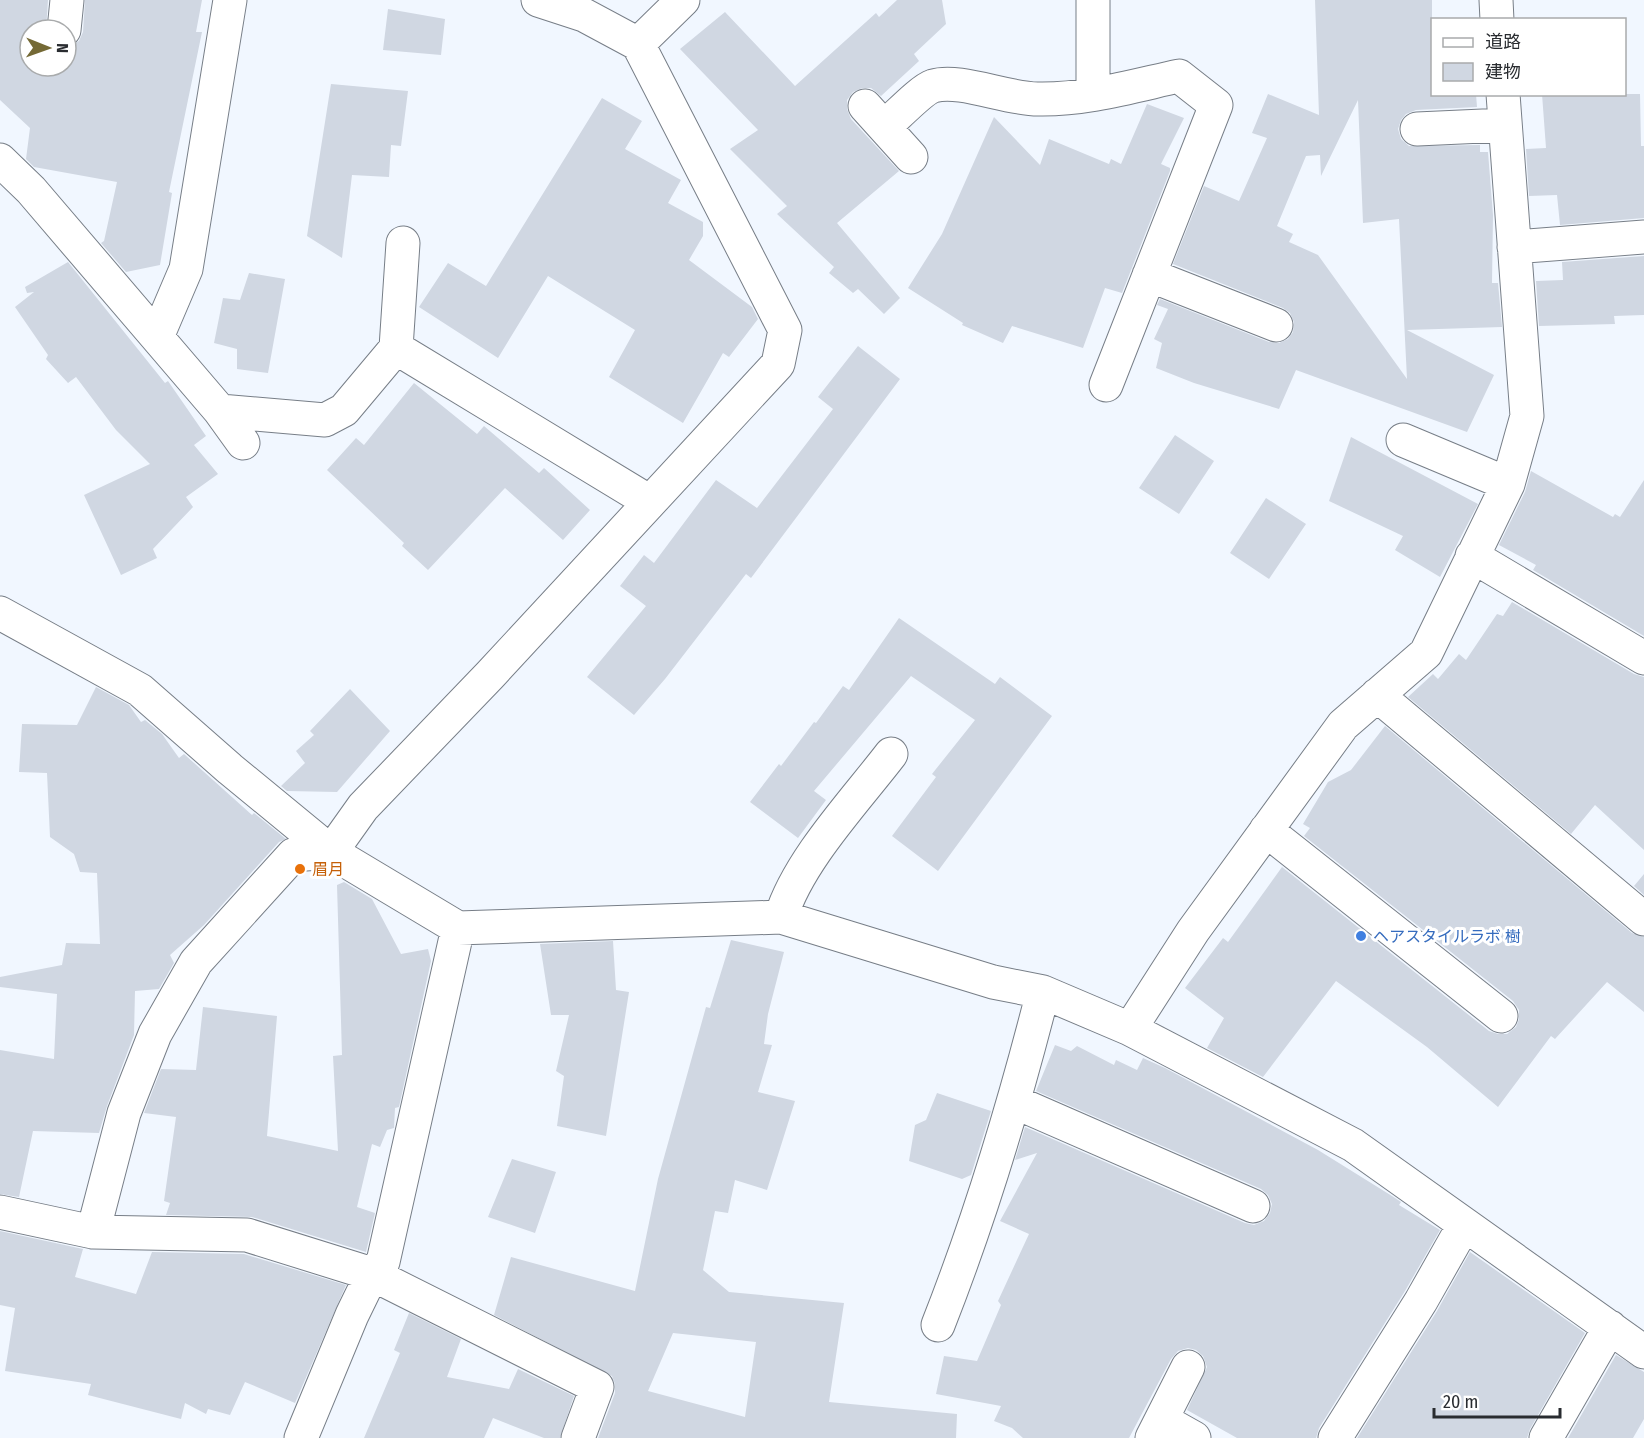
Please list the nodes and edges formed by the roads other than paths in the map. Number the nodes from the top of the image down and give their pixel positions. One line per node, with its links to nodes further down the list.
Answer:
1 (66, 0): 7 (street)
2 (230, 0): 20 (street)
3 (538, 0): 9 (street)
4 (683, 0): 9 (street)
5 (1093, 0): 10 (street)
6 (1496, 0): 8 (street)
7 (65, 18)
8 (1497, 18)
9 (638, 44): 27 (street)
10 (1093, 94): 13 (street); 18 (street)
11 (1504, 110): 12 (street); 17 (street)
12 (1417, 129)
13 (911, 157)
14 (0, 160): 20 (street)
15 (1644, 237): 17 (street)
16 (403, 243): 21 (street)
17 (1514, 247): 26 (street)
18 (1149, 275): 19 (street); 22 (street)
19 (1276, 325)
20 (157, 337): 23 (street)
21 (396, 348): 23 (street); 27 (street)
22 (1106, 385)
23 (220, 411): 25 (street)
24 (1403, 440): 26 (street)
25 (243, 443)
26 (1508, 484): 28 (street)
27 (650, 502): 34 (street)
28 (1472, 556): 30 (street); 31 (street)
29 (0, 613): 34 (street)
30 (1644, 658)
31 (1377, 695): 33 (street); 36 (street)
32 (891, 754): 35 (street)
33 (1266, 830): 39 (street); 40 (street)
34 (331, 852): 37 (street); 45 (street)
35 (784, 906): 37 (street); 38 (street)
36 (1644, 919)
37 (458, 928): 46 (street)
38 (1043, 992): 40 (street); 41 (street)
39 (1501, 1016)
40 (1130, 1029): 44 (street)
41 (1015, 1102): 42 (street); 47 (street)
42 (1253, 1206)
43 (0, 1212): 45 (street)
44 (1464, 1225): 48 (street); 55 (street)
45 (93, 1232): 46 (street)
46 (372, 1274): 52 (street); 53 (street)
47 (938, 1325)
48 (1610, 1327): 49 (street); 56 (street)
49 (1644, 1352)
50 (1188, 1367): 51 (street)
51 (1157, 1429): 54 (street)
52 (301, 1438)
53 (578, 1438)
54 (1194, 1438)
55 (1335, 1438)
56 (1546, 1438)

